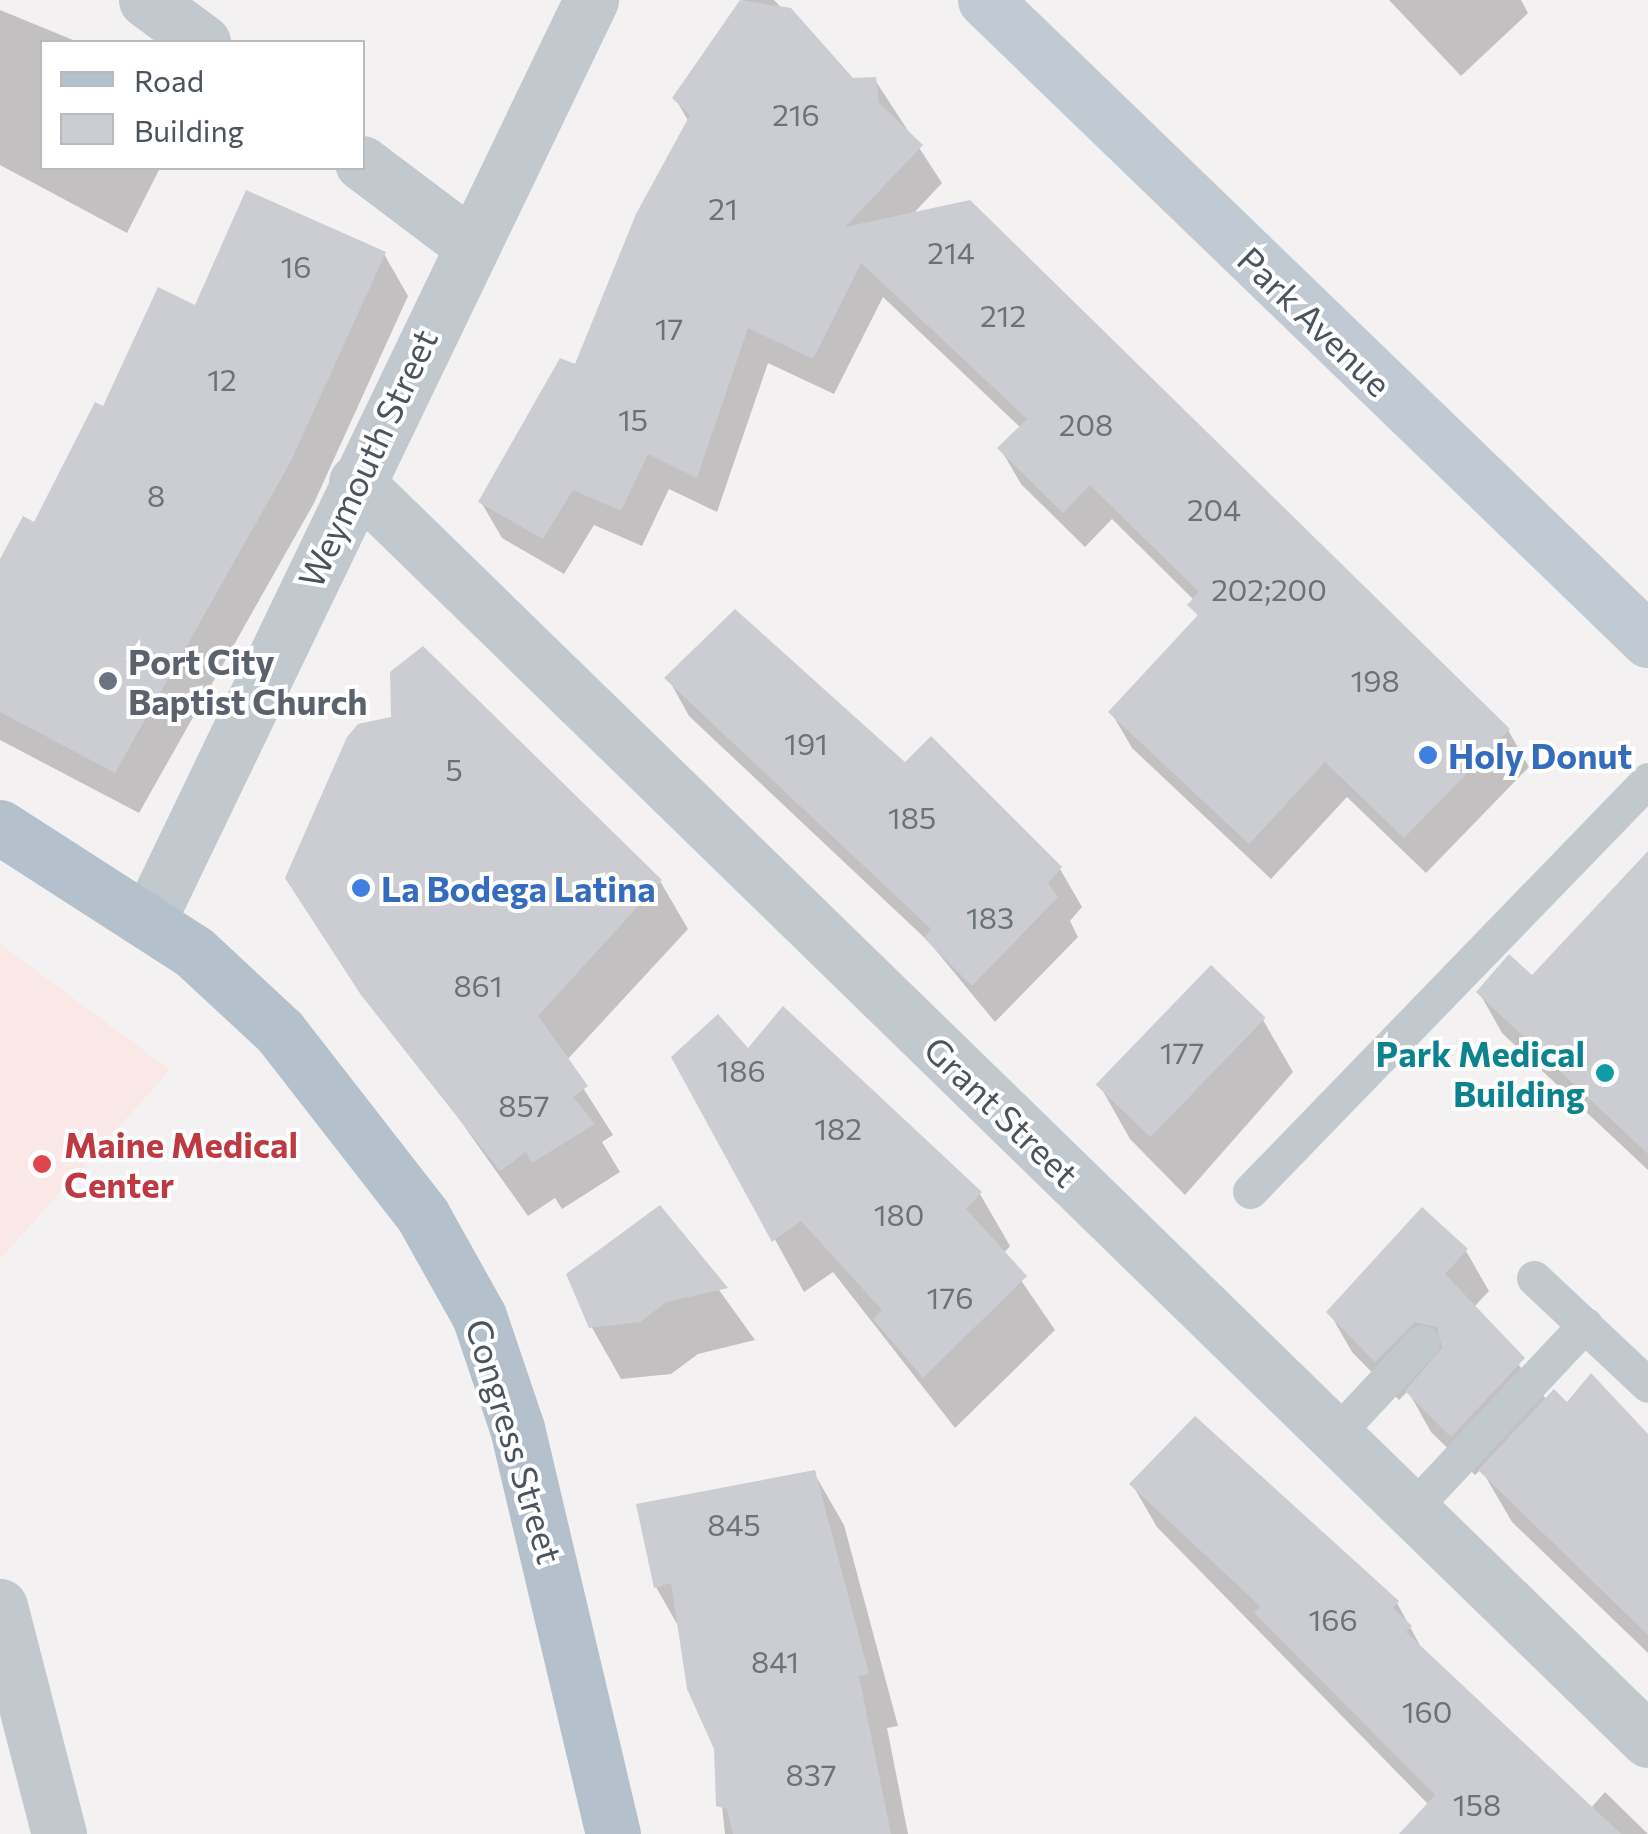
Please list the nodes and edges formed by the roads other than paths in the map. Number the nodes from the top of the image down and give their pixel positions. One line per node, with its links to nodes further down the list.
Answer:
1 (146, 0): 4 (street)
2 (592, 0): 6 (street, Weymouth Street)
3 (985, 0): 8 (main road, Park Avenue)
4 (200, 40)
5 (365, 165): 6 (street)
6 (468, 243): 7 (street, Weymouth Street)
7 (356, 482): 11 (street, Weymouth Street); 17 (street, Grant Street)
8 (1648, 640)
9 (1648, 780): 12 (lane)
10 (0, 827): 11 (main road, Congress Street)
11 (149, 920): 22 (main road, Congress Street)
12 (1250, 1191)
13 (1534, 1278): 14 (lane)
14 (1585, 1325): 16 (lane); 18 (lane)
15 (1422, 1342): 17 (lane)
16 (1648, 1384)
17 (1335, 1435): 18 (street, Grant Street)
18 (1412, 1509): 20 (street, Grant Street)
19 (0, 1606): 21 (street)
20 (1648, 1740)
21 (58, 1834)
22 (614, 1834)

